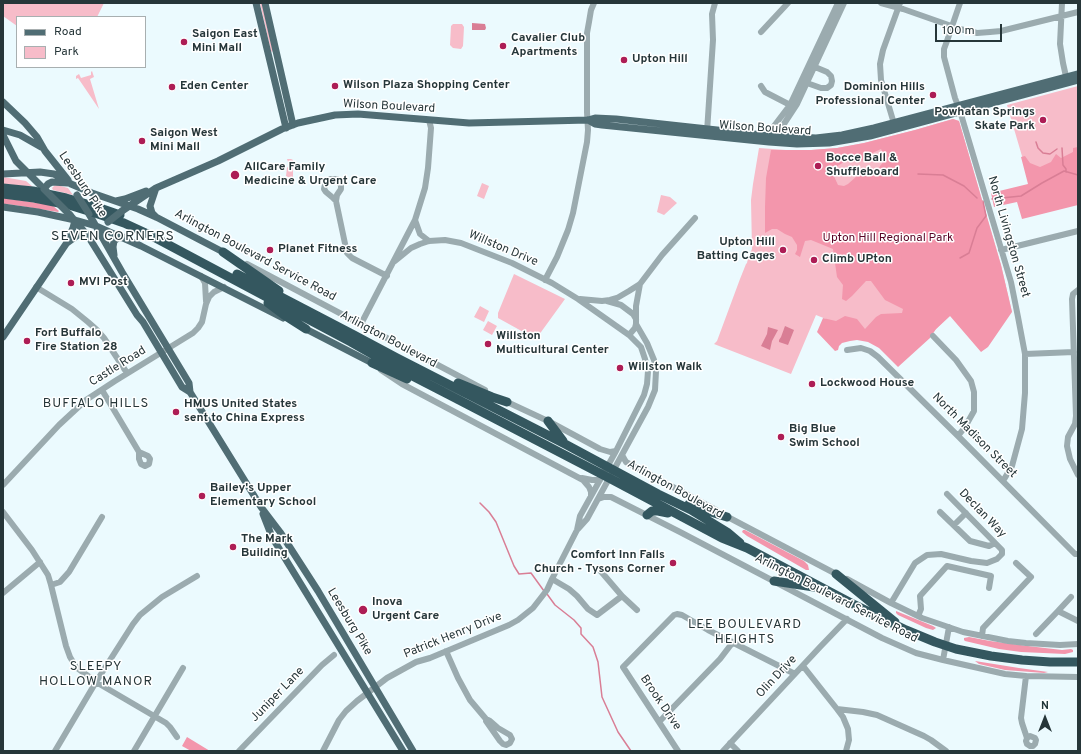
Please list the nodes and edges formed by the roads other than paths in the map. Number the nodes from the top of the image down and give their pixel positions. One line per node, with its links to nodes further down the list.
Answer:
1 (256, 3): 29 (main road)
2 (265, 3): 27 (main road)
3 (594, 3): 26 (street)
4 (715, 3): 31 (street)
5 (788, 3): 15 (street)
6 (838, 3): 23 (street)
7 (844, 3): 16 (street)
8 (881, 3): 11 (street)
9 (960, 3): 14 (street, North Livingston Street)
10 (1062, 3): 13 (street)
11 (899, 5): 14 (street); 28 (street)
12 (1078, 12): 13 (street)
13 (1061, 16): 14 (street); 18 (street)
14 (952, 26): 24 (street, North Livingston Street)
15 (761, 32)
16 (815, 67): 20 (street); 20 (street)
17 (1078, 74): 18 (main road, Wilson Boulevard)
18 (1066, 79): 19 (main road, Wilson Boulevard); 24 (main road, Wilson Boulevard)
19 (1078, 80)
20 (807, 82): 23 (street)
21 (761, 86): 23 (street)
22 (3, 102): 35 (main road, Leesburg Pike)
23 (793, 106): 33 (street)
24 (959, 108): 28 (main road, Wilson Boulevard); 58 (street, North Livingston Street)
25 (430, 120): 26 (main road, Wilson Boulevard); 27 (main road, Wilson Boulevard); 51 (street)
26 (588, 120): 31 (main road, Wilson Boulevard); 64 (street)
27 (293, 125): 29 (main road, Wilson Boulevard)
28 (894, 126): 33 (main road, Wilson Boulevard)
29 (286, 128): 41 (main road, Wilson Boulevard)
30 (3, 130): 35 (main road)
31 (707, 132): 33 (main road, Wilson Boulevard)
32 (3, 135): 36 (main road)
33 (771, 138)
34 (3, 144): 36 (main road)
35 (45, 151): 39 (main road, Leesburg Pike)
36 (11, 152): 37 (main road, Leesburg Pike)
37 (28, 173): 38 (main road, Arlington Boulevard Service Road); 39 (main road, Arlington Boulevard Service Road); 42 (main road, Leesburg Pike)
38 (3, 174)
39 (71, 184): 42 (main road); 44 (main road, Arlington Boulevard Service Road); 52 (main road, Leesburg Pike, bridge)
40 (3, 188): 77 (highway, Arlington Boulevard)
41 (156, 188): 44 (main road); 46 (main road, Wilson Boulevard); 49 (main road)
42 (44, 189): 48 (main road, Leesburg Pike, bridge)
43 (3, 194): 66 (highway, Arlington Boulevard)
44 (112, 200): 46 (main road, Arlington Boulevard Service Road)
45 (336, 201): 63 (street)
46 (129, 206): 49 (main road, Arlington Boulevard Service Road); 52 (main road, Wilson Boulevard, bridge)
47 (3, 208): 48 (main road)
48 (73, 217): 52 (main road); 54 (main road, Leesburg Pike); 57 (main road)
49 (156, 217): 59 (main road, Arlington Boulevard Service Road)
50 (695, 218): 65 (street, Patrick Henry Drive)
51 (415, 220): 56 (street); 61 (street)
52 (96, 226): 55 (main road); 60 (main road, Leesburg Pike)
53 (1078, 231): 58 (street)
54 (88, 236): 57 (main road); 84 (main road, Leesburg Pike)
55 (123, 238): 60 (main road); 62 (main road)
56 (429, 241): 61 (street, Willston Drive); 64 (street, Willston Drive)
57 (66, 244): 67 (main road)
58 (1001, 250): 85 (street, North Livingston Street)
59 (223, 252): 75 (street, Arlington Boulevard Service Road); 77 (highway)
60 (114, 257): 81 (main road, Leesburg Pike)
61 (395, 261): 63 (street)
62 (201, 276): 68 (main road); 72 (street)
63 (387, 276): 75 (street)
64 (545, 280): 70 (street, Willston Drive)
65 (640, 284): 71 (street, Patrick Henry Drive); 74 (street, Patrick Henry Drive)
66 (246, 286): 76 (highway); 91 (highway, Arlington Boulevard)
67 (36, 287): 80 (main road); 88 (street)
68 (224, 288): 72 (street); 76 (main road)
69 (1076, 292): 83 (street)
70 (578, 298): 71 (street, Patrick Henry Drive); 73 (street, Patrick Henry Drive)
71 (605, 300): 73 (street); 74 (street, Patrick Henry Drive)
72 (206, 304): 81 (street, Castle Road)
73 (597, 312): 78 (street, Patrick Henry Drive)
74 (636, 321): 78 (street, Patrick Henry Drive); 98 (street, Patrick Henry Drive)
75 (361, 324): 92 (street, Arlington Boulevard Service Road)
76 (306, 329): 87 (main road)
77 (354, 335): 86 (highway, Arlington Boulevard)
78 (629, 335): 96 (street, Patrick Henry Drive)
79 (933, 336): 94 (street)
80 (3, 337)
81 (168, 348): 84 (street, Castle Road); 90 (main road, Leesburg Pike)
82 (847, 350): 94 (street, North Madison Street)
83 (1074, 352): 85 (street); 99 (street)
84 (161, 353): 88 (street, Castle Road); 90 (main road, Leesburg Pike)
85 (1025, 354): 102 (street, North Livingston Street)
86 (397, 358): 92 (highway); 95 (highway, Arlington Boulevard)
87 (372, 363): 91 (highway); 101 (street)
88 (127, 373): 89 (street, Castle Road)
89 (102, 390): 97 (street); 103 (street, Castle Road)
90 (190, 392): 109 (main road, Leesburg Pike)
91 (459, 400): 100 (highway, Arlington Boulevard)
92 (507, 402): 93 (street, Arlington Boulevard Service Road)
93 (548, 421): 95 (highway); 96 (street, Arlington Boulevard Service Road)
94 (958, 436): 102 (street, North Madison Street)
95 (565, 444): 100 (highway, Arlington Boulevard)
96 (616, 451): 100 (street, Patrick Henry Drive)
97 (139, 452)
98 (622, 455): 100 (street, Patrick Henry Drive); 115 (street, Arlington Boulevard Service Road)
99 (1077, 472)
100 (606, 474): 101 (street); 104 (highway, Arlington Boulevard); 105 (highway, Arlington Boulevard); 107 (street, Patrick Henry Drive); 108 (street, Patrick Henry Drive)
101 (574, 475): 107 (street)
102 (1003, 481): 121 (street, North Madison Street)
103 (3, 485)
104 (623, 486): 113 (highway); 116 (highway, Arlington Boulevard)
105 (658, 494): 115 (highway); 120 (highway, Arlington Boulevard)
106 (947, 494): 112 (street, Declan Way)
107 (590, 498): 118 (street, Patrick Henry Drive)
108 (598, 499): 113 (street, Arlington Boulevard Service Road); 118 (street, Patrick Henry Drive)
109 (261, 507): 158 (main road, Leesburg Pike); 159 (main road, Leesburg Pike)
110 (3, 512): 122 (street)
111 (940, 512): 117 (street)
112 (966, 513): 117 (street); 119 (street, Declan Way)
113 (646, 514): 116 (highway); 128 (street, Arlington Boulevard Service Road)
114 (102, 517): 129 (street)
115 (727, 517): 125 (street, Arlington Boulevard Service Road)
116 (684, 518): 120 (highway, Arlington Boulevard)
117 (954, 526): 119 (street)
118 (577, 530): 127 (street, Patrick Henry Drive)
119 (995, 543): 135 (street, Declan Way)
120 (747, 548): 131 (highway, Arlington Boulevard)
121 (1078, 554)
122 (40, 562): 129 (street); 132 (street)
123 (1016, 563): 144 (street)
124 (598, 568): 133 (street)
125 (836, 574): 135 (street, Arlington Boulevard Service Road); 142 (highway)
126 (197, 576): 157 (street)
127 (552, 579): 133 (street); 148 (street, Patrick Henry Drive)
128 (774, 581): 131 (highway); 139 (street, Arlington Boulevard Service Road)
129 (51, 585): 157 (street)
130 (989, 588): 138 (street)
131 (825, 590): 142 (highway, Arlington Boulevard)
132 (3, 593)
133 (622, 596): 136 (street)
134 (1071, 598): 137 (street)
135 (890, 603): 138 (street, Arlington Boulevard Service Road)
136 (637, 610)
137 (1058, 611): 140 (street); 143 (street)
138 (918, 616): 141 (street, Arlington Boulevard Service Road)
139 (847, 620): 150 (street, Arlington Boulevard Service Road); 152 (street, Olin Drive)
140 (1078, 621)
141 (949, 627): 144 (street, Arlington Boulevard Service Road); 147 (street)
142 (906, 630): 147 (highway, Arlington Boulevard)
143 (1036, 634)
144 (982, 636): 146 (street, Arlington Boulevard Service Road)
145 (733, 642): 154 (street); 163 (street); 163 (street, Brook Drive)
146 (1078, 644)
147 (946, 645): 150 (street); 151 (highway, Arlington Boulevard)
148 (446, 651): 158 (street, Patrick Henry Drive); 162 (street)
149 (334, 655): 170 (street, Juniper Lane)
150 (943, 660): 155 (street, Arlington Boulevard Service Road)
151 (1078, 662)
152 (803, 666): 154 (street, Olin Drive); 160 (street)
153 (183, 668): 161 (street)
154 (795, 674): 166 (street, Olin Drive)
155 (1026, 676): 156 (street, Arlington Boulevard Service Road); 165 (street)
156 (1078, 677)
157 (96, 682): 161 (street); 168 (street)
158 (375, 686): 159 (street, Patrick Henry Drive); 173 (main road, Leesburg Pike)
159 (367, 692): 171 (street, Patrick Henry Drive); 172 (main road, Leesburg Pike)
160 (837, 709): 167 (street); 177 (street)
161 (154, 715): 164 (street); 169 (street)
162 (486, 719): 162 (street)
163 (659, 722): 174 (street, Brook Drive)
164 (177, 737)
165 (1027, 738)
166 (730, 744): 175 (street, Olin Drive); 176 (street)
167 (939, 749): 178 (street)
168 (54, 751)
169 (134, 751)
170 (240, 751)
171 (323, 751)
172 (403, 751)
173 (414, 751)
174 (678, 751)
175 (723, 751)
176 (738, 751)
177 (846, 751)
178 (946, 751)

